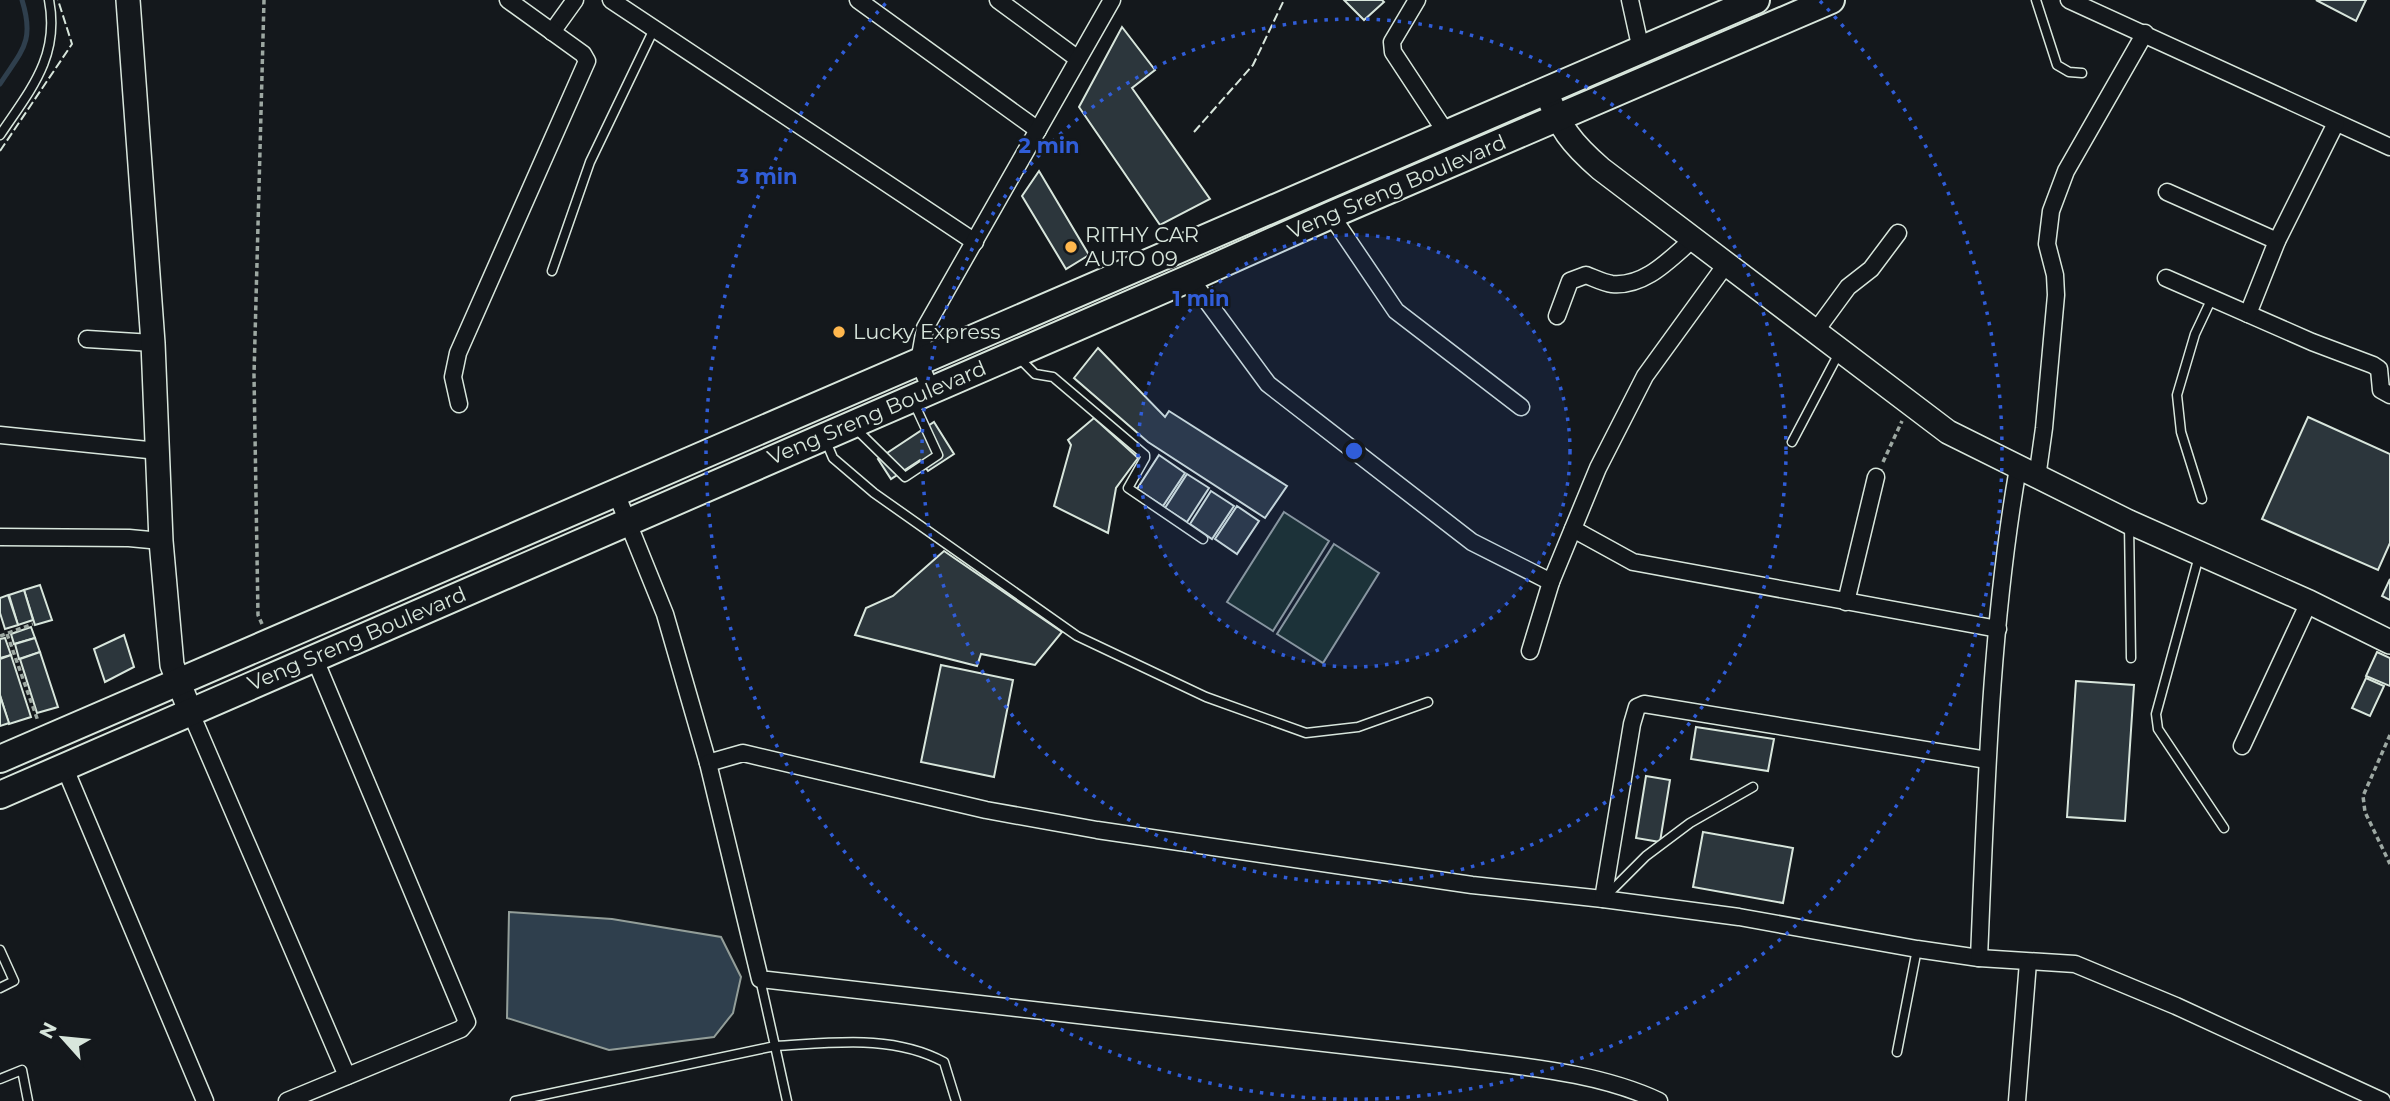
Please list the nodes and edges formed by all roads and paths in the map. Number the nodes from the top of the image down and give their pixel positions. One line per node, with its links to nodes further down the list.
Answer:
1 (49, 0): 27 (lane)
2 (128, 0): 44 (street)
3 (264, 0): 77 (path)
4 (508, 0): 17 (street)
5 (575, 0): 17 (street)
6 (611, 0): 16 (street)
7 (858, 0): 25 (street)
8 (998, 0): 20 (street)
9 (1112, 0): 20 (street)
10 (1417, 0): 26 (street)
11 (1630, 0): 19 (street)
12 (1756, 0): 19 (main road, Veng Sreng Boulevard)
13 (1831, 0): 23 (main road, Veng Sreng Boulevard)
14 (2036, 0): 21 (lane)
15 (2069, 0): 18 (street)
16 (654, 29): 34 (street); 36 (lane)
17 (552, 32): 50 (street)
18 (2145, 33): 24 (street); 58 (street)
19 (1641, 50): 22 (main road, Veng Sreng Boulevard)
20 (1079, 59): 25 (street)
21 (2082, 73)
22 (1546, 91): 23 (street); 26 (main road, Veng Sreng Boulevard)
23 (1557, 119): 30 (main road, Veng Sreng Boulevard); 32 (street)
24 (2336, 123): 28 (street); 33 (street)
25 (1038, 130): 34 (street)
26 (1447, 134): 47 (main road, Veng Sreng Boulevard)
27 (0, 135)
28 (2390, 147)
29 (2167, 192): 33 (street)
30 (1331, 215): 37 (main road, Veng Sreng Boulevard); 52 (street)
31 (1898, 233): 42 (street)
32 (1692, 240): 35 (street); 41 (street)
33 (2277, 241): 40 (street)
34 (975, 242): 47 (street)
35 (1727, 263): 42 (street); 64 (street)
36 (552, 271)
37 (1191, 278): 46 (main road, Veng Sreng Boulevard); 69 (street)
38 (2166, 278): 39 (street)
39 (2211, 298): 40 (street); 61 (lane)
40 (2248, 314): 49 (street)
41 (1557, 316)
42 (1815, 332): 45 (street)
43 (87, 339): 44 (street)
44 (153, 344): 57 (street)
45 (1840, 351): 51 (street); 56 (lane)
46 (1015, 354): 48 (main road, Veng Sreng Boulevard); 66 (lane)
47 (919, 362): 48 (street); 60 (main road, Veng Sreng Boulevard)
48 (922, 394): 53 (main road, Veng Sreng Boulevard); 53 (lane)
49 (2390, 395)
50 (459, 404)
51 (1910, 404): 58 (street); 59 (path)
52 (1521, 407)
53 (852, 424): 55 (main road, Veng Sreng Boulevard)
54 (0, 435): 57 (street)
55 (823, 436): 62 (main road, Veng Sreng Boulevard); 82 (lane)
56 (1792, 442)
57 (158, 451): 67 (street)
58 (2027, 473): 63 (street); 73 (street)
59 (1876, 477): 70 (street)
60 (616, 492): 62 (street); 77 (main road, Veng Sreng Boulevard)
61 (2202, 499)
62 (626, 522): 79 (main road, Veng Sreng Boulevard); 89 (street)
63 (2129, 522): 68 (street); 80 (lane)
64 (1573, 529): 69 (street); 70 (street)
65 (0, 537): 67 (street)
66 (1203, 538)
67 (161, 541): 81 (street)
68 (2200, 554): 71 (street); 93 (lane)
69 (1551, 582): 78 (street)
70 (1846, 602): 73 (street)
71 (2309, 602): 76 (street); 86 (street)
72 (33, 624): 74 (path)
73 (1998, 629): 88 (street)
74 (7, 634): 75 (path); 85 (path)
75 (0, 636)
76 (2390, 642)
77 (268, 643): 81 (main road, Veng Sreng Boulevard)
78 (1530, 651)
79 (314, 657): 83 (main road, Veng Sreng Boulevard); 104 (street)
80 (2131, 658)
81 (178, 682): 83 (street); 85 (main road, Veng Sreng Boulevard)
82 (1428, 702)
83 (190, 711): 90 (main road, Veng Sreng Boulevard); 104 (street)
84 (2390, 736): 94 (path)
85 (45, 740): 87 (main road, Veng Sreng Boulevard)
86 (2242, 746)
87 (0, 759)
88 (1987, 760): 95 (street); 98 (street)
89 (708, 763): 95 (street); 100 (street)
90 (64, 766): 92 (main road, Veng Sreng Boulevard); 107 (street)
91 (1754, 788): 95 (lane)
92 (0, 795)
93 (2224, 828)
94 (2390, 864)
95 (1603, 899): 96 (street)
96 (1917, 949): 98 (street); 103 (lane)
97 (0, 950): 101 (lane)
98 (1979, 958): 99 (street)
99 (2028, 962): 113 (street); 114 (street)
100 (760, 979): 102 (lane); 112 (street)
101 (0, 988)
102 (775, 1046): 109 (lane); 110 (lane); 111 (lane)
103 (1898, 1052)
104 (347, 1076): 108 (street)
105 (0, 1079): 106 (lane)
106 (29, 1101)
107 (205, 1101)
108 (287, 1101)
109 (515, 1101)
110 (787, 1101)
111 (956, 1101)
112 (1660, 1101)
113 (2017, 1101)
114 (2382, 1101)

